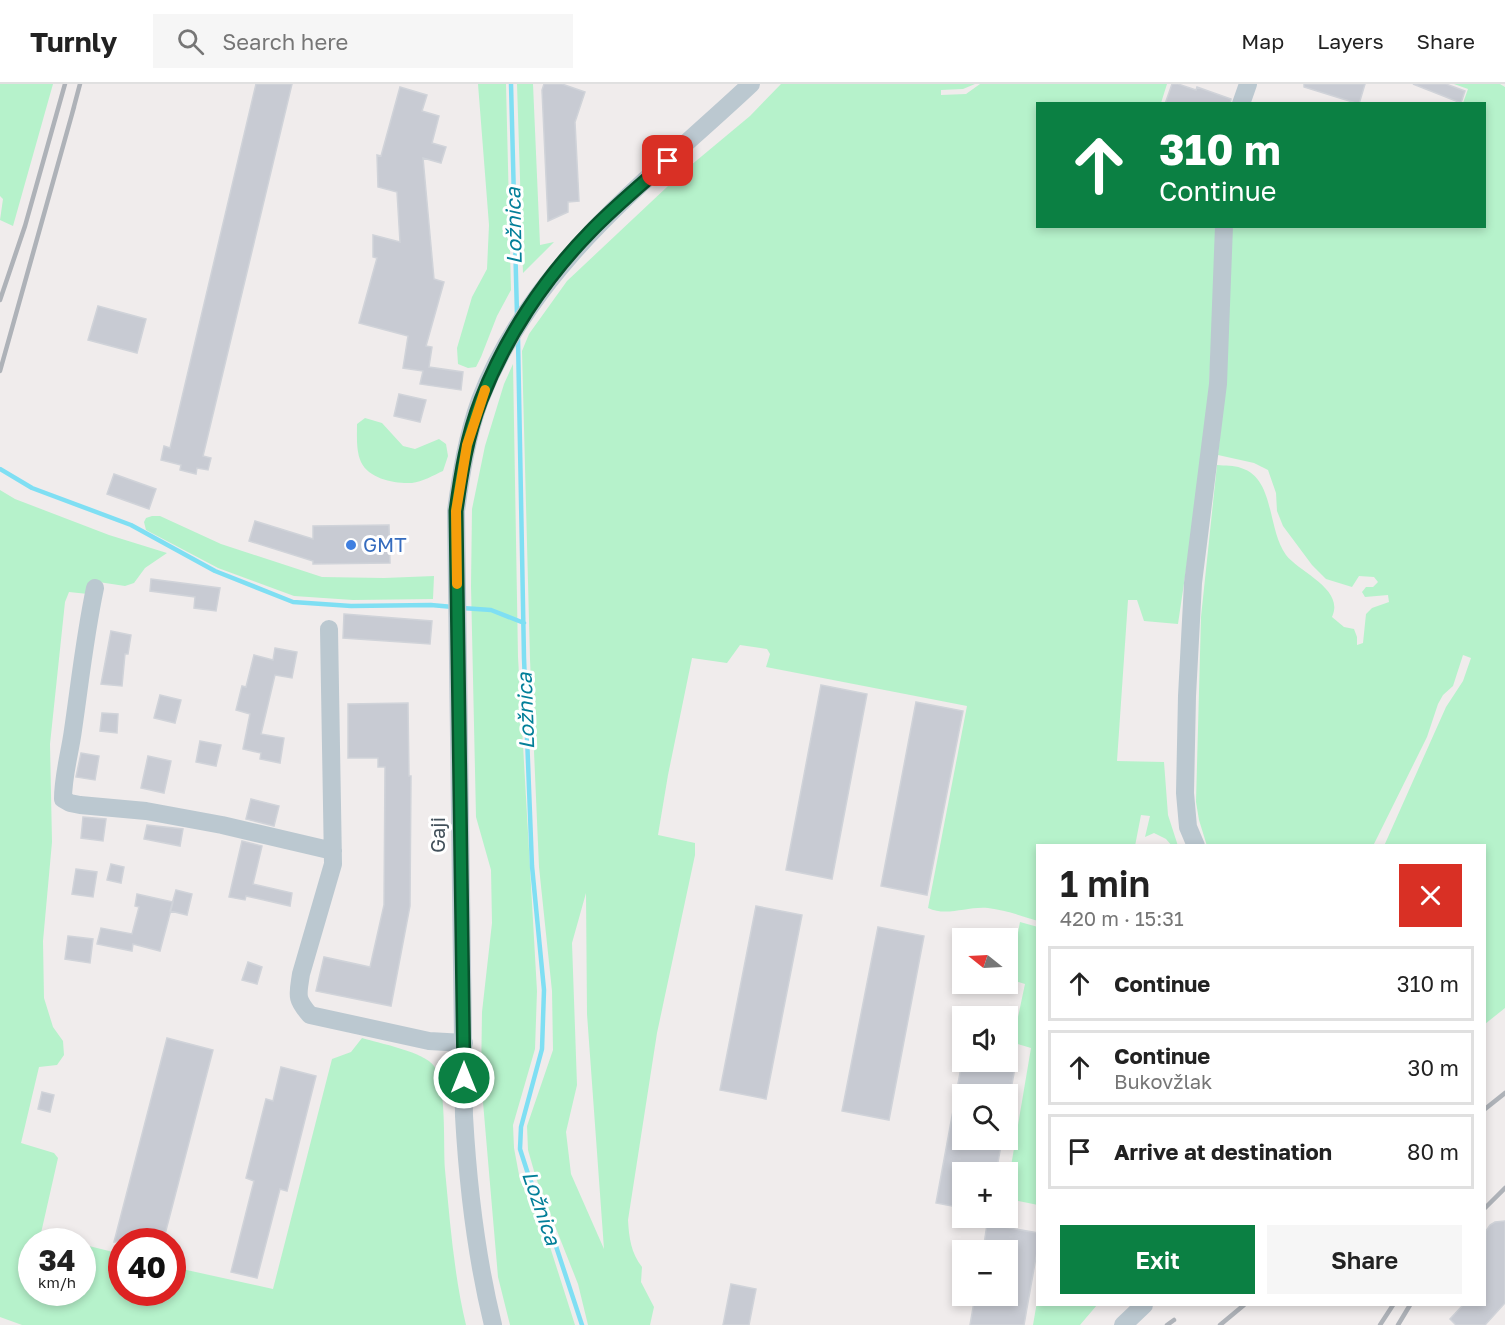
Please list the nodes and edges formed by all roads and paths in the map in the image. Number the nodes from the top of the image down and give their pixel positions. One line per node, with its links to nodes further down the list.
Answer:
1 (751, 84): 9 (street, Gaji)
2 (1248, 84): 3 (street)
3 (1243, 102)
4 (1224, 228): 7 (street)
5 (95, 588): 8 (street)
6 (329, 629): 8 (street)
7 (1195, 844)
8 (333, 851): 9 (street)
9 (464, 1043): 11 (street, Gaji)
10 (1143, 1306): 12 (street)
11 (493, 1325)
12 (1123, 1325)

